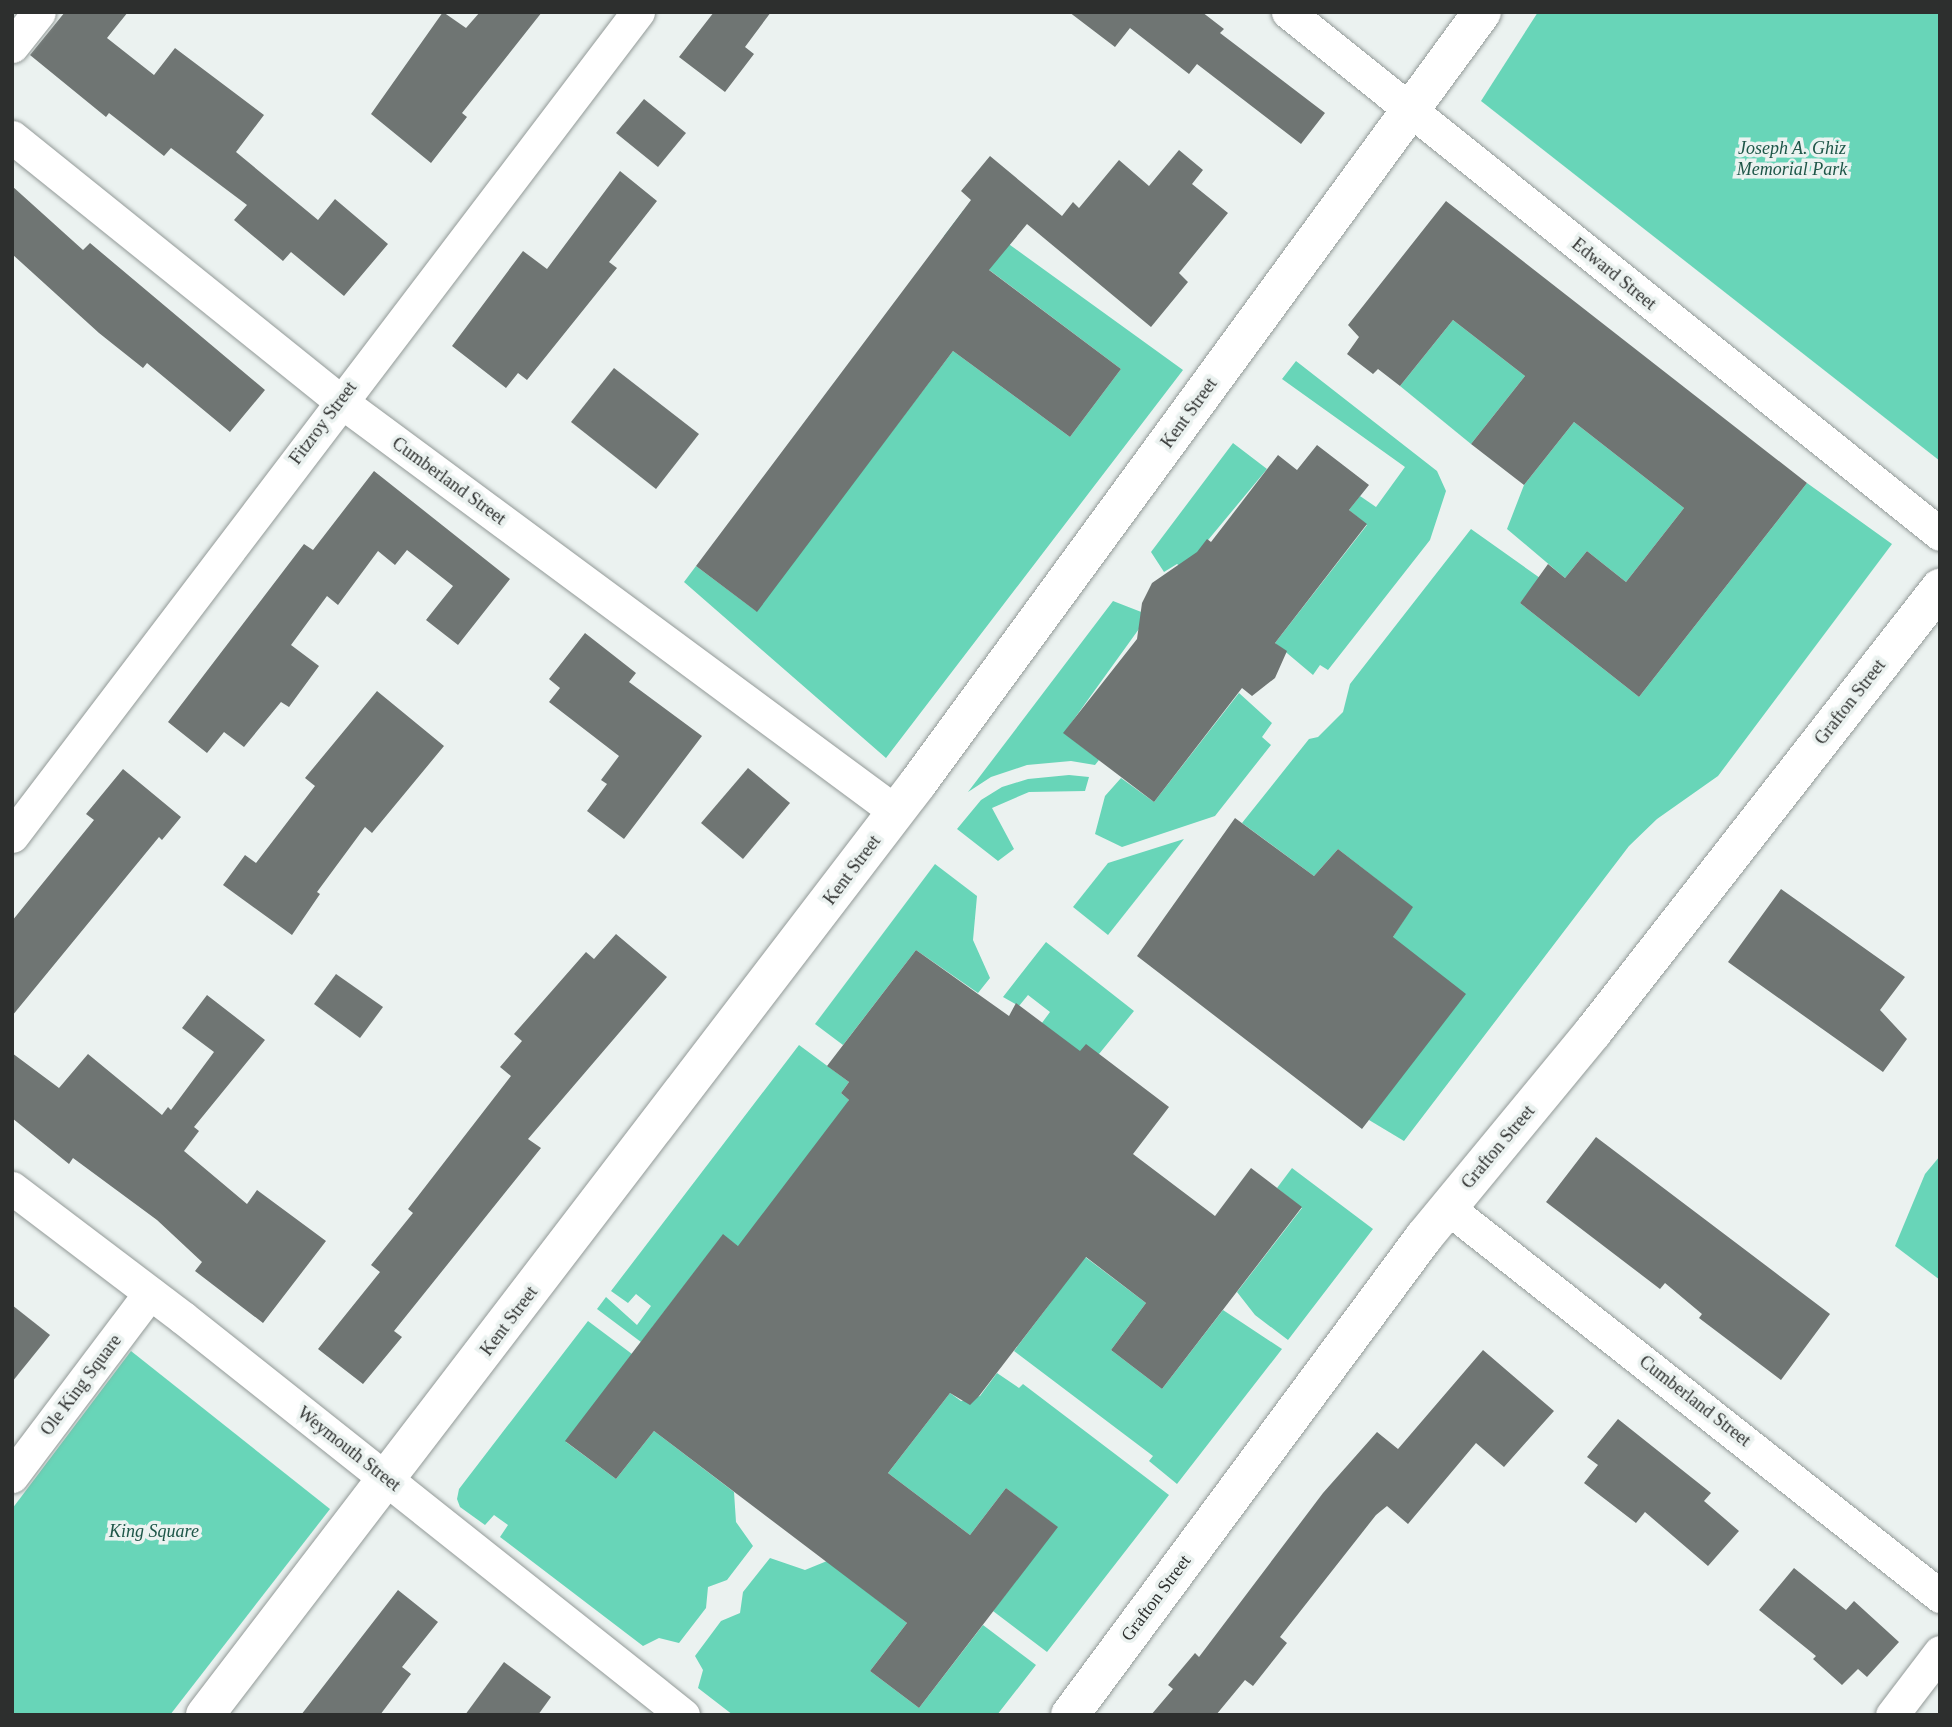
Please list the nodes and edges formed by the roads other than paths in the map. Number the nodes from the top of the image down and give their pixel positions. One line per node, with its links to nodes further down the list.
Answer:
1 (39, 12): 5 (street)
2 (638, 12): 8 (street, Fitzroy Street)
3 (1288, 12): 6 (street, Edward Street)
4 (1482, 12): 6 (street, Kent Street)
5 (12, 46)
6 (1411, 111): 9 (street, Edward Street); 11 (street, Kent Street)
7 (12, 137): 8 (street, Cumberland Street)
8 (340, 400): 11 (street, Cumberland Street); 12 (street, Fitzroy Street)
9 (1940, 534)
10 (1940, 588): 14 (street, Grafton Street)
11 (897, 812): 17 (street, Kent Street)
12 (12, 836)
13 (12, 1188): 15 (street, Weymouth Street)
14 (1448, 1208): 18 (street, Cumberland Street); 22 (street, Grafton Street)
15 (150, 1293): 16 (street, Ole King Square); 17 (street, Weymouth Street)
16 (12, 1476)
17 (388, 1480): 20 (street, Kent Street); 21 (street, Weymouth Street)
18 (1940, 1596)
19 (1940, 1653): 23 (street)
20 (205, 1715)
21 (683, 1715)
22 (1070, 1715)
23 (1892, 1715)

